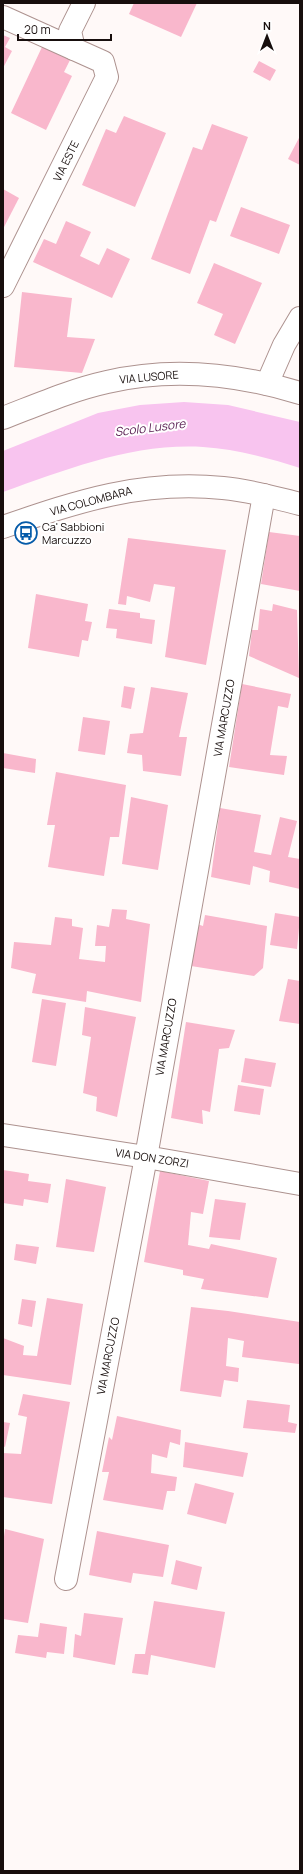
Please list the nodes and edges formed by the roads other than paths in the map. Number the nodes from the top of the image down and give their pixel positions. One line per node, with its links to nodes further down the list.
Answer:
1 (84, 3): 3 (street)
2 (3, 17): 3 (street, VIA ESTE)
3 (74, 49): 4 (street, VIA ESTE)
4 (3, 286)
5 (300, 318): 6 (street)
6 (267, 384): 7 (street, VIA LUSORE); 8 (street, VIA LUSORE)
7 (300, 393)
8 (3, 418)
9 (264, 495): 10 (street, VIA COLOMBARA); 11 (street, VIA COLOMBARA); 13 (street, VIA MARCUZZO)
10 (300, 504)
11 (3, 527)
12 (3, 1135): 13 (street, VIA DON ZORZI)
13 (146, 1156): 14 (street, VIA DON ZORZI); 15 (street, VIA MARCUZZO)
14 (300, 1184)
15 (66, 1579)

